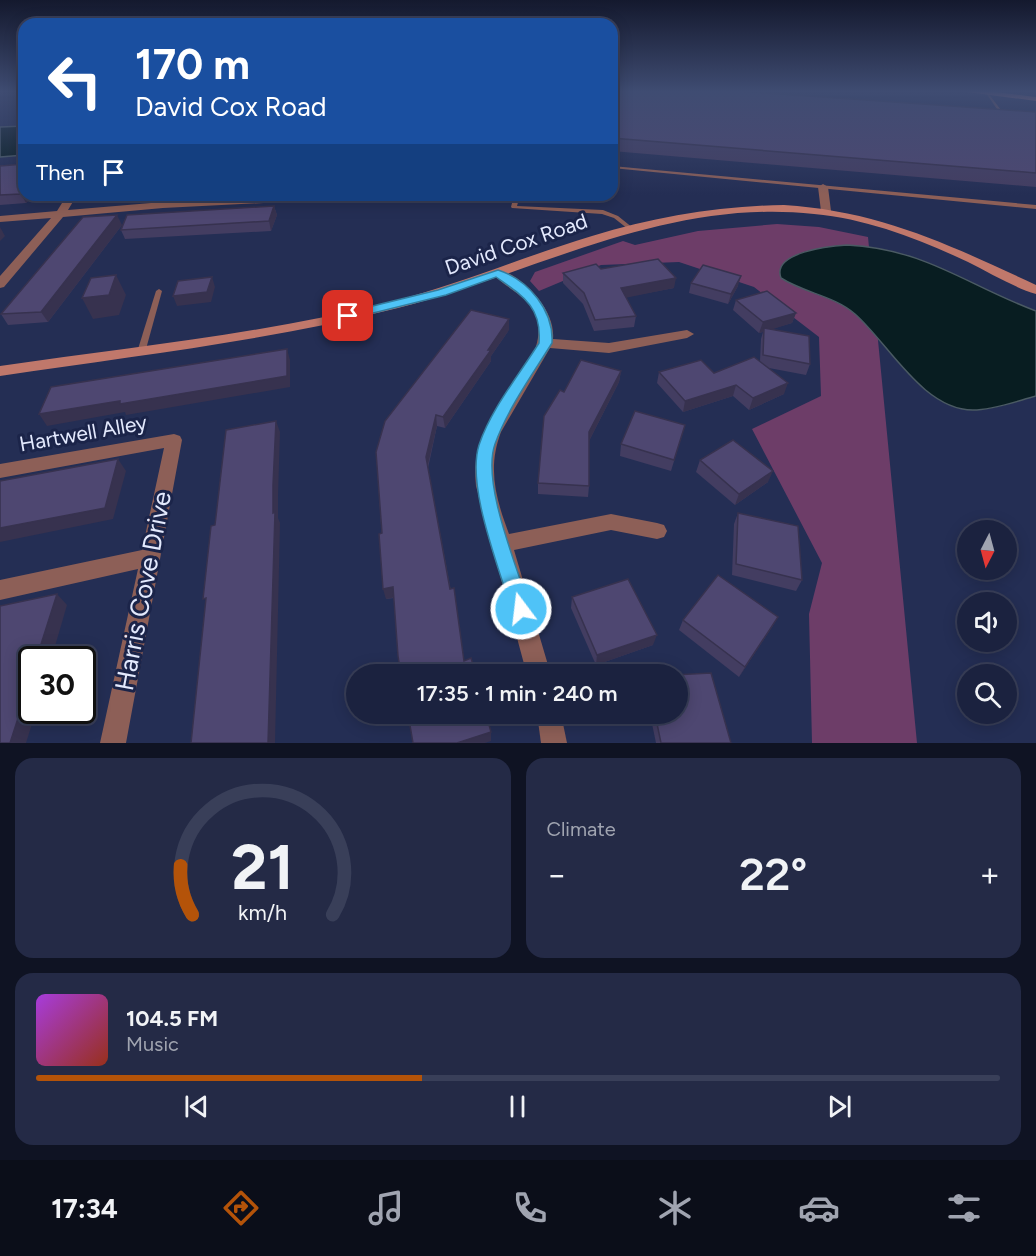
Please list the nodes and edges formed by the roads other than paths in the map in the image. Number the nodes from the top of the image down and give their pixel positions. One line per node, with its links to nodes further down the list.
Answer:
1 (618, 168): 2 (lane)
2 (824, 187): 6 (lane); 7 (street)
3 (68, 201): 8 (street)
4 (192, 201): 8 (street)
5 (516, 201): 10 (lane)
6 (1036, 207)
7 (826, 211): 10 (main road, David Cox Road); 13 (main road, David Cox Road)
8 (60, 214): 9 (street); 12 (street)
9 (0, 219)
10 (630, 228): 11 (main road, David Cox Road)
11 (498, 273): 16 (street); 17 (main road, David Cox Road)
12 (0, 284)
13 (1036, 290)
14 (159, 291): 17 (lane)
15 (687, 334): 16 (street)
16 (546, 343): 22 (street)
17 (142, 349): 18 (main road, David Cox Road)
18 (0, 371)
19 (174, 440): 20 (street, Hartwell Alley); 23 (street, Harris Cove Drive)
20 (0, 471)
21 (657, 531): 22 (street)
22 (503, 544): 25 (street)
23 (150, 557): 24 (street); 27 (street, Harris Cove Drive)
24 (0, 590)
25 (535, 664)
26 (551, 724): 28 (street)
27 (113, 743)
28 (554, 743)

